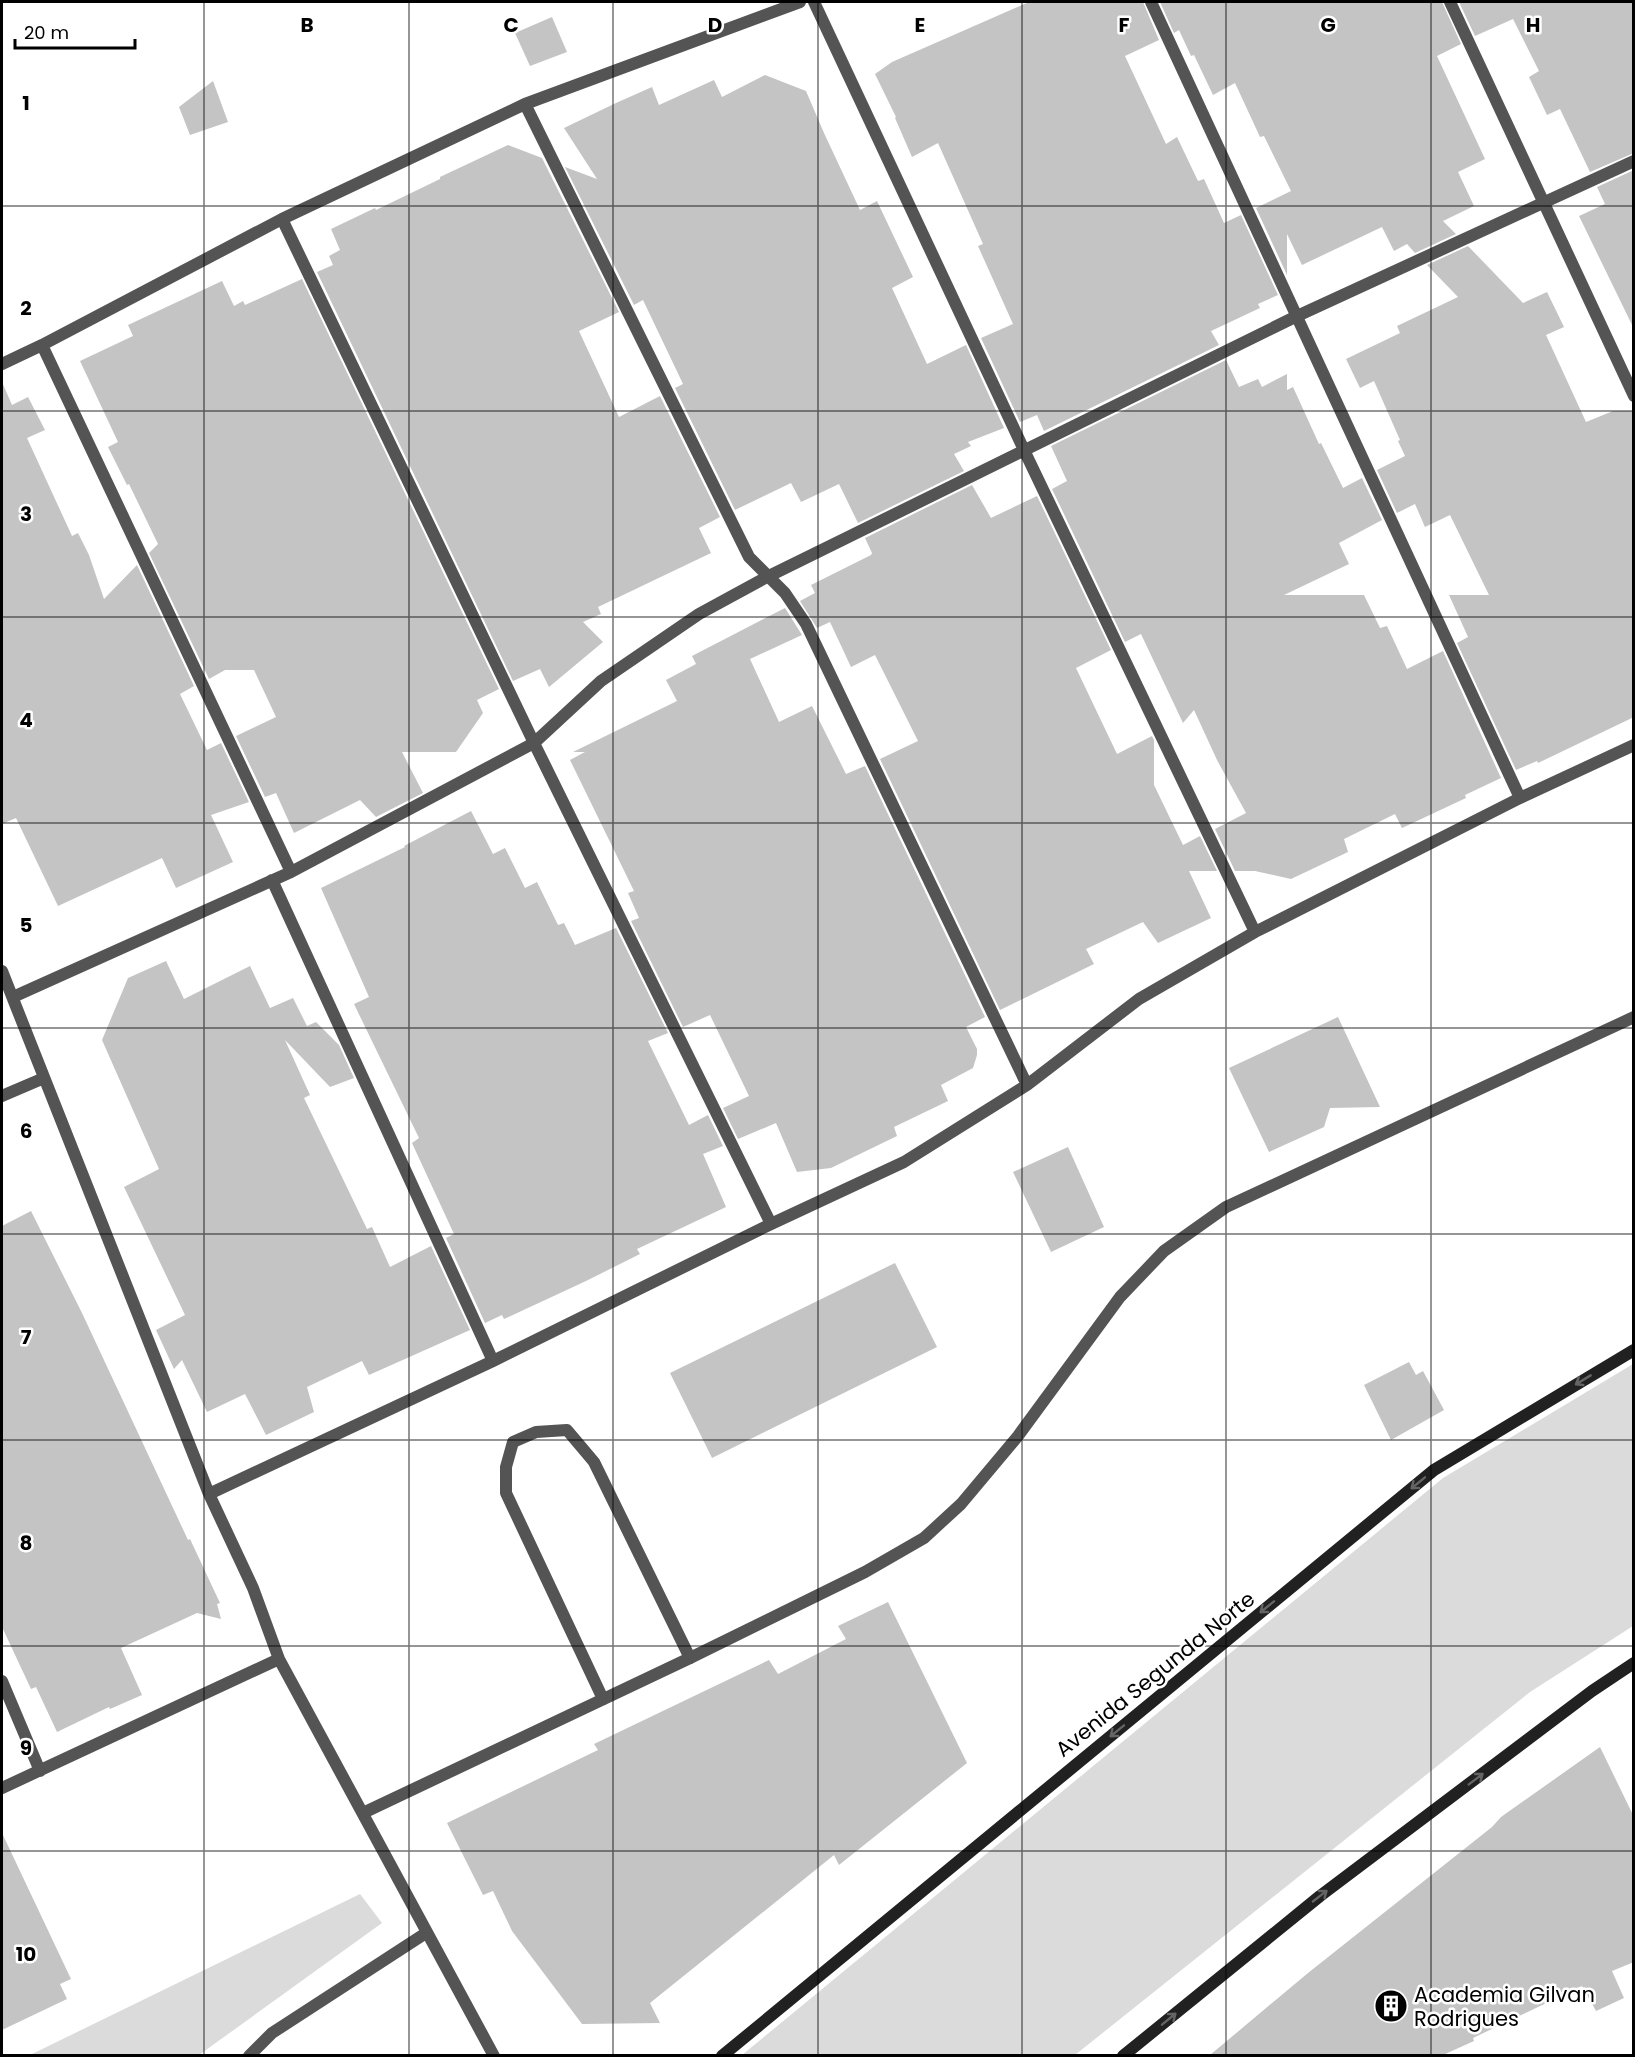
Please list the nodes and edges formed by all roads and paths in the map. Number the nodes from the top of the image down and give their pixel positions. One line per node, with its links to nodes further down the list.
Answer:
1 (800, 2): 5 (street)
2 (814, 2): 13 (street)
3 (1151, 2): 9 (street)
4 (1450, 2): 7 (street)
5 (525, 104): 8 (street); 14 (street)
6 (1634, 161): 7 (street)
7 (1544, 203): 9 (street); 12 (street)
8 (282, 219): 10 (street); 15 (street)
9 (1295, 317): 13 (street); 17 (street)
10 (42, 345): 11 (street); 18 (street)
11 (2, 364)
12 (1634, 396)
13 (1024, 450): 14 (street); 20 (street)
14 (767, 577): 15 (street); 25 (street)
15 (534, 743): 18 (street); 27 (street)
16 (1634, 745): 17 (street)
17 (1520, 798): 20 (street)
18 (291, 872): 19 (street)
19 (272, 879): 22 (street); 29 (street)
20 (1255, 932): 25 (street)
21 (2, 971): 22 (street)
22 (13, 997): 24 (street)
23 (1634, 1017): 31 (street)
24 (44, 1078): 26 (street); 30 (street)
25 (1027, 1085): 27 (street)
26 (2, 1096)
27 (771, 1224): 29 (street)
28 (1634, 1350): 42 (main road, Avenida Segunda Norte, one-way to 42)
29 (493, 1361): 30 (street)
30 (209, 1494): 32 (street)
31 (690, 1658): 35 (street); 35 (street)
32 (279, 1659): 36 (street); 38 (street)
33 (1634, 1663): 43 (main road, one-way to 33)
34 (2, 1682): 36 (street)
35 (603, 1699): 38 (street)
36 (40, 1771): 37 (street)
37 (2, 1788)
38 (363, 1813): 39 (street)
39 (426, 1933): 40 (street); 41 (street)
40 (249, 2055)
41 (494, 2055)
42 (722, 2055)
43 (1123, 2055)

